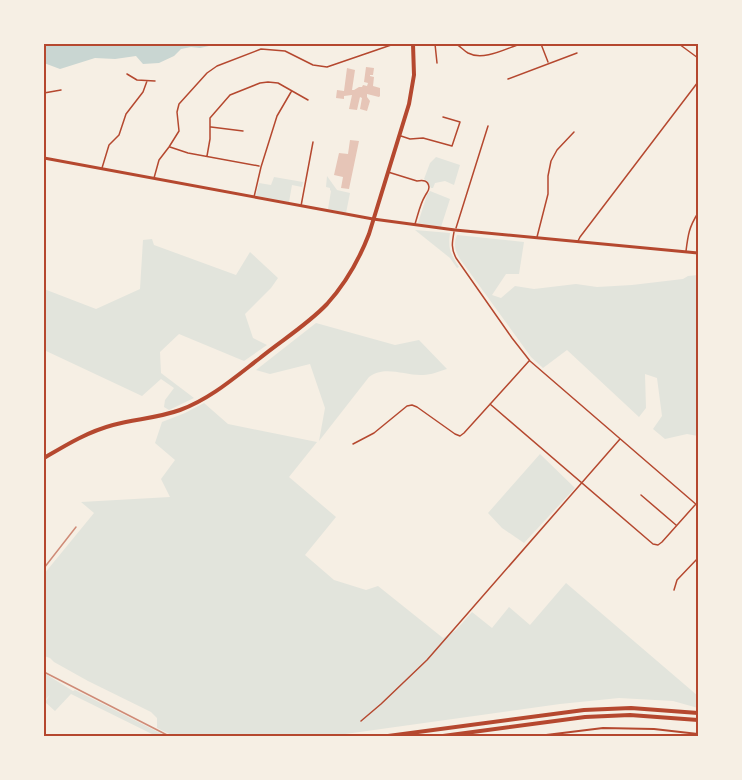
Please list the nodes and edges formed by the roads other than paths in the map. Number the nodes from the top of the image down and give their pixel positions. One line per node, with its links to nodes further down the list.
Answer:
1 (394, 44): 28 (street)
2 (413, 44): 26 (highway)
3 (435, 44): 10 (street)
4 (456, 44): 5 (street)
5 (520, 44)
6 (541, 44): 11 (street)
7 (679, 44): 9 (street)
8 (577, 53): 11 (street)
9 (699, 58)
10 (437, 63)
11 (548, 64): 13 (street)
12 (127, 74): 14 (street)
13 (508, 79)
14 (147, 81): 15 (street); 32 (street)
15 (155, 81)
16 (699, 82): 42 (street)
17 (61, 90): 19 (street)
18 (292, 90): 20 (street); 23 (street); 31 (street)
19 (44, 93)
20 (308, 100)
21 (443, 117): 26 (street)
22 (488, 126): 40 (street)
23 (210, 127): 24 (street); 29 (street)
24 (243, 131)
25 (574, 132): 41 (street)
26 (400, 136): 33 (highway)
27 (312, 142): 36 (street)
28 (170, 147): 29 (street); 34 (street)
29 (207, 156): 31 (street)
30 (44, 158): 32 (main road)
31 (261, 166): 35 (street)
32 (102, 169): 34 (main road)
33 (388, 172): 38 (highway); 39 (street)
34 (153, 179): 35 (main road)
35 (254, 198): 36 (main road)
36 (300, 206): 38 (main road)
37 (699, 213): 43 (street)
38 (373, 219): 39 (main road); 49 (highway)
39 (415, 225): 40 (main road)
40 (455, 230): 41 (main road); 45 (street)
41 (537, 238): 42 (main road)
42 (578, 242): 43 (main road)
43 (686, 252): 44 (main road)
44 (699, 253)
45 (530, 361): 46 (street); 47 (street)
46 (490, 405): 48 (street); 50 (street)
47 (621, 439): 50 (street); 52 (street)
48 (353, 444)
49 (44, 459)
50 (582, 483): 54 (street); 59 (street)
51 (641, 495): 54 (street)
52 (696, 504): 53 (street); 54 (street)
53 (699, 507)
54 (677, 526)
55 (699, 558): 56 (street)
56 (674, 590)
57 (699, 713): 61 (highway)
58 (699, 720): 62 (highway)
59 (361, 721)
60 (699, 734): 63 (street)
61 (388, 736)
62 (443, 736)
63 (538, 736)

